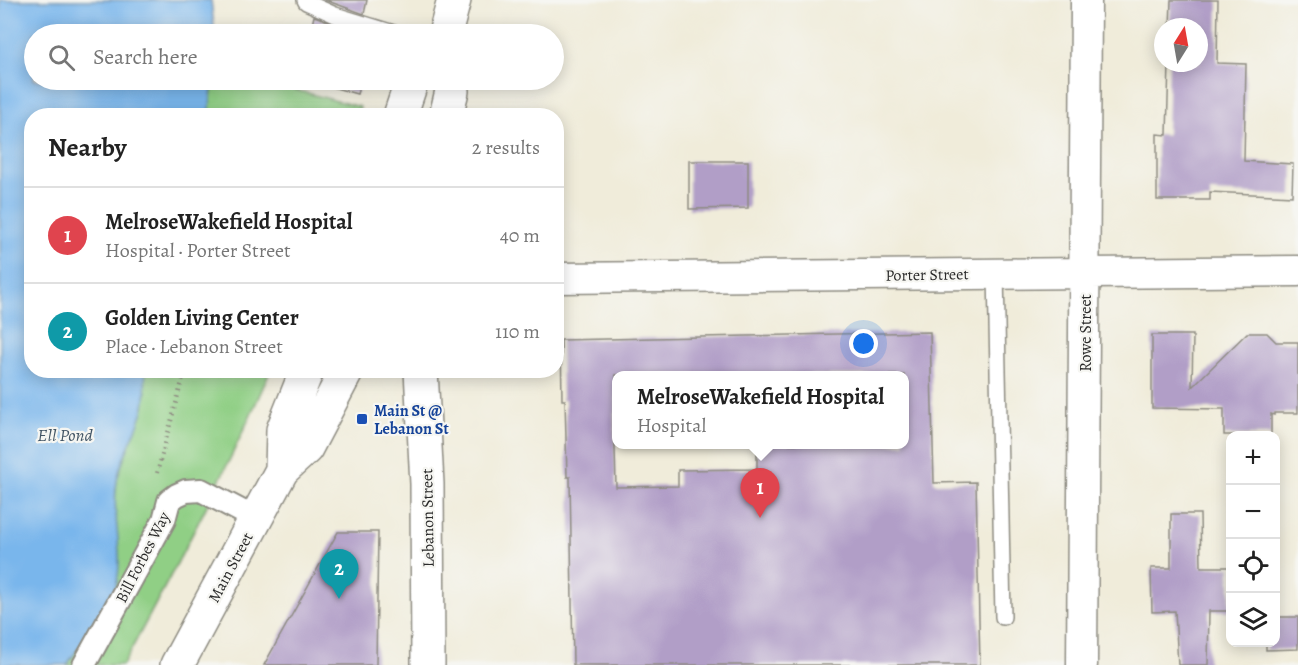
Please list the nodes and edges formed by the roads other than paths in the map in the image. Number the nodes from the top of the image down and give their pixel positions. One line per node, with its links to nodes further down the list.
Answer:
1 (305, 0): 4 (lane)
2 (454, 0): 5 (main road)
3 (1086, 0): 12 (street, Rowe Street)
4 (364, 24)
5 (448, 24)
6 (409, 90): 8 (main road)
7 (452, 90): 9 (main road)
8 (403, 108)
9 (448, 108)
10 (1298, 271): 12 (street, Porter Street)
11 (996, 273): 12 (street, Porter Street); 13 (street, Porter Street); 19 (lane)
12 (1085, 273): 23 (street, Rowe Street)
13 (564, 278)
14 (304, 378): 17 (main road, Main Street)
15 (343, 378): 17 (main road, Main Street)
16 (421, 378): 22 (main road, Lebanon Street)
17 (282, 470): 18 (main road, Main Street)
18 (256, 519): 20 (street, Bill Forbes Way); 21 (main road, Main Street)
19 (1003, 617)
20 (84, 665)
21 (177, 665)
22 (428, 665)
23 (1082, 665)

